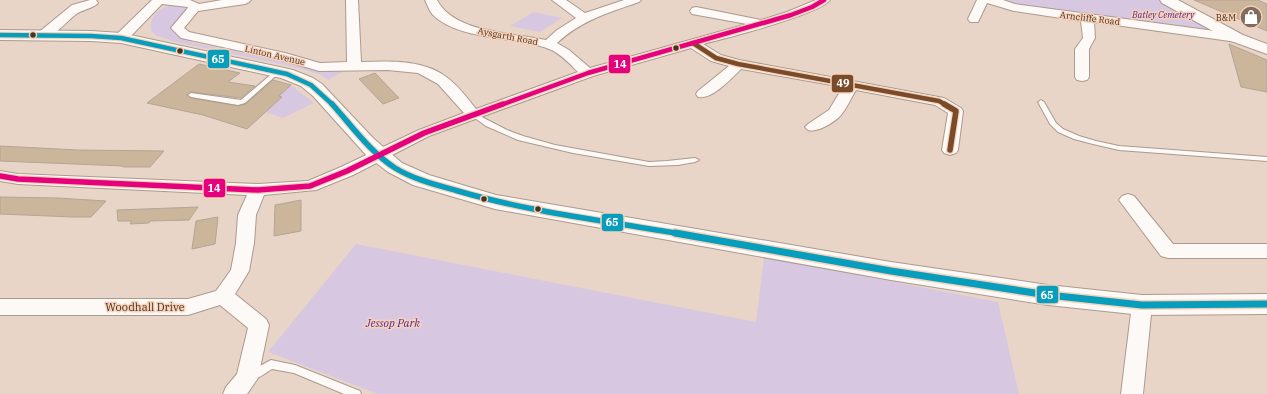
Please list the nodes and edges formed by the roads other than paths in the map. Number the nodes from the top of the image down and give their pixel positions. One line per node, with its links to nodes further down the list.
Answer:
1 (159, 0): 12 (street); 20 (street)
2 (245, 0): 12 (street)
3 (352, 0): 26 (street)
4 (431, 0): 23 (street, Aysgarth Road)
5 (558, 0): 15 (street)
6 (635, 0): 15 (street)
7 (824, 0): 17 (street)
8 (983, 0): 16 (street)
9 (990, 0): 14 (street, Arncliffe Road)
10 (1167, 0): 21 (street)
11 (92, 3): 19 (street)
12 (193, 8): 26 (street, Linton Avenue)
13 (696, 11): 17 (street)
14 (1087, 17): 21 (street, Arncliffe Road); 29 (street)
15 (584, 18): 23 (street)
16 (974, 19)
17 (761, 23): 22 (street)
18 (0, 35): 19 (main road)
19 (43, 36): 20 (main road)
20 (121, 38): 27 (main road)
21 (1237, 38): 24 (street)
22 (693, 43): 25 (street); 28 (street)
23 (548, 45): 28 (street, Aysgarth Road)
24 (1267, 50)
25 (738, 64): 30 (street); 31 (street)
26 (354, 66): 34 (street)
27 (277, 72): 32 (lane); 37 (main road)
28 (588, 73): 34 (street)
29 (1082, 77)
30 (852, 84): 35 (street); 36 (street)
31 (702, 94)
32 (191, 95)
33 (1041, 102): 39 (lane)
34 (474, 115): 37 (street); 38 (lane)
35 (814, 127)
36 (950, 150)
37 (377, 156): 41 (street); 46 (main road)
38 (695, 160)
39 (1267, 160)
40 (0, 176): 41 (street)
41 (258, 190): 44 (street)
42 (1128, 200): 43 (street)
43 (1267, 251)
44 (223, 296): 47 (street, Woodhall Drive); 48 (street)
45 (1267, 304): 46 (main road)
46 (1142, 305): 50 (street)
47 (0, 307)
48 (240, 386): 49 (lane)
49 (356, 394)
50 (1132, 394)

